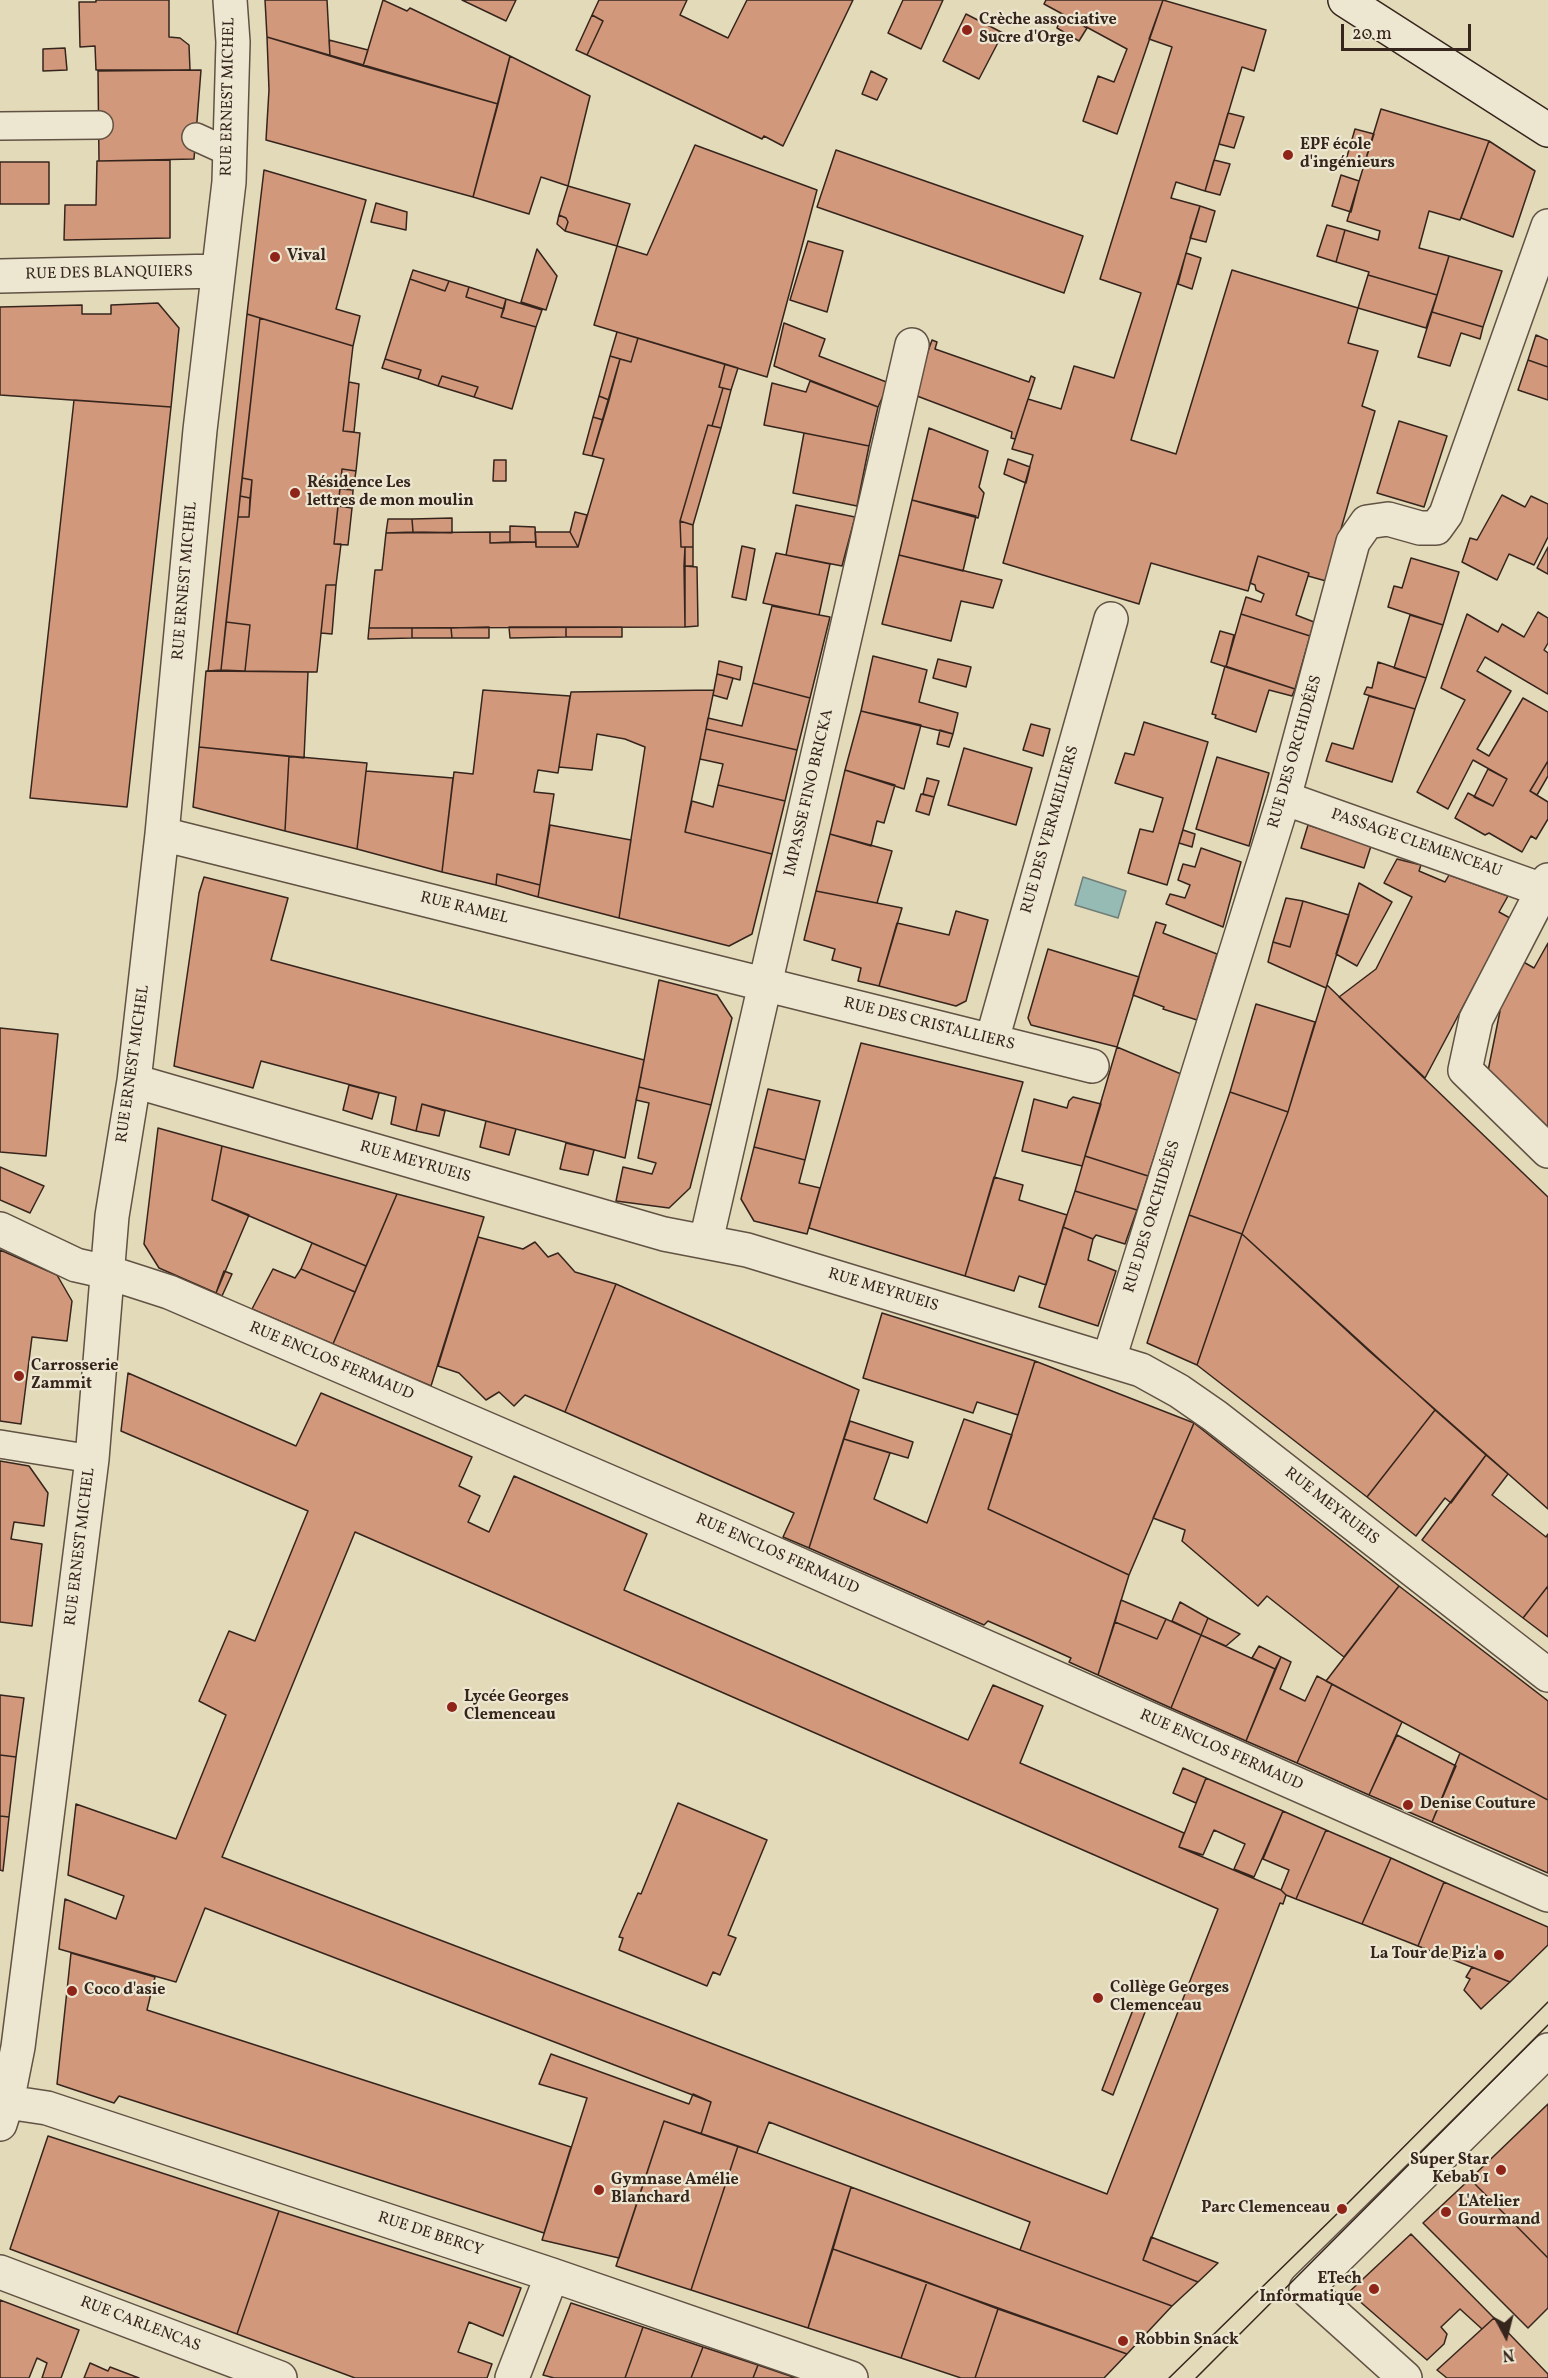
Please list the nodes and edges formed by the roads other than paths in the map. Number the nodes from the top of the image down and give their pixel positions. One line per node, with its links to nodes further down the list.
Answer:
1 (230, 0): 7 (street, RUE ERNEST MICHEL)
2 (1345, 0): 5 (street)
3 (99, 125): 4 (lane)
4 (0, 126)
5 (1548, 130)
6 (196, 137): 7 (lane)
7 (229, 152): 9 (street, RUE ERNEST MICHEL)
8 (1548, 226): 13 (street, RUE DES ORCHIDÉES)
9 (218, 271): 10 (street, RUE DES BLANQUIERS); 14 (street, RUE ERNEST MICHEL)
10 (0, 276)
11 (912, 345): 16 (street, IMPASSE FINO BRICKA)
12 (1111, 620): 17 (street, RUE DES VERMEILIERS)
13 (1284, 798): 15 (street, PASSAGE CLEMENCEAU); 24 (street, RUE DES ORCHIDÉES)
14 (162, 834): 16 (street, RUE RAMEL); 19 (street, RUE ERNEST MICHEL)
15 (1546, 887): 20 (street)
16 (766, 983): 17 (street, RUE DES CRISTALLIERS); 22 (street, IMPASSE FINO BRICKA)
17 (992, 1040): 18 (street, RUE DES CRISTALLIERS)
18 (1092, 1066)
19 (134, 1081): 22 (street, RUE MEYRUEIS); 23 (street, RUE ERNEST MICHEL)
20 (1548, 1151)
21 (0, 1229): 23 (street, RUE ENCLOS FERMAUD)
22 (706, 1241): 24 (street, RUE MEYRUEIS)
23 (107, 1272): 26 (street, RUE ERNEST MICHEL); 28 (street, RUE ENCLOS FERMAUD)
24 (1109, 1359): 27 (street, RUE MEYRUEIS)
25 (0, 1444): 26 (lane)
26 (92, 1459): 30 (street, RUE ERNEST MICHEL)
27 (1548, 1675)
28 (1548, 1895)
29 (1548, 2050): 36 (street)
30 (2, 2108): 32 (street, RUE DE BERCY)
31 (0, 2272): 33 (street, RUE CARLENCAS)
32 (552, 2275): 34 (street); 35 (street, RUE DE BERCY)
33 (280, 2378)
34 (512, 2378)
35 (851, 2378)
36 (1405, 2378)

